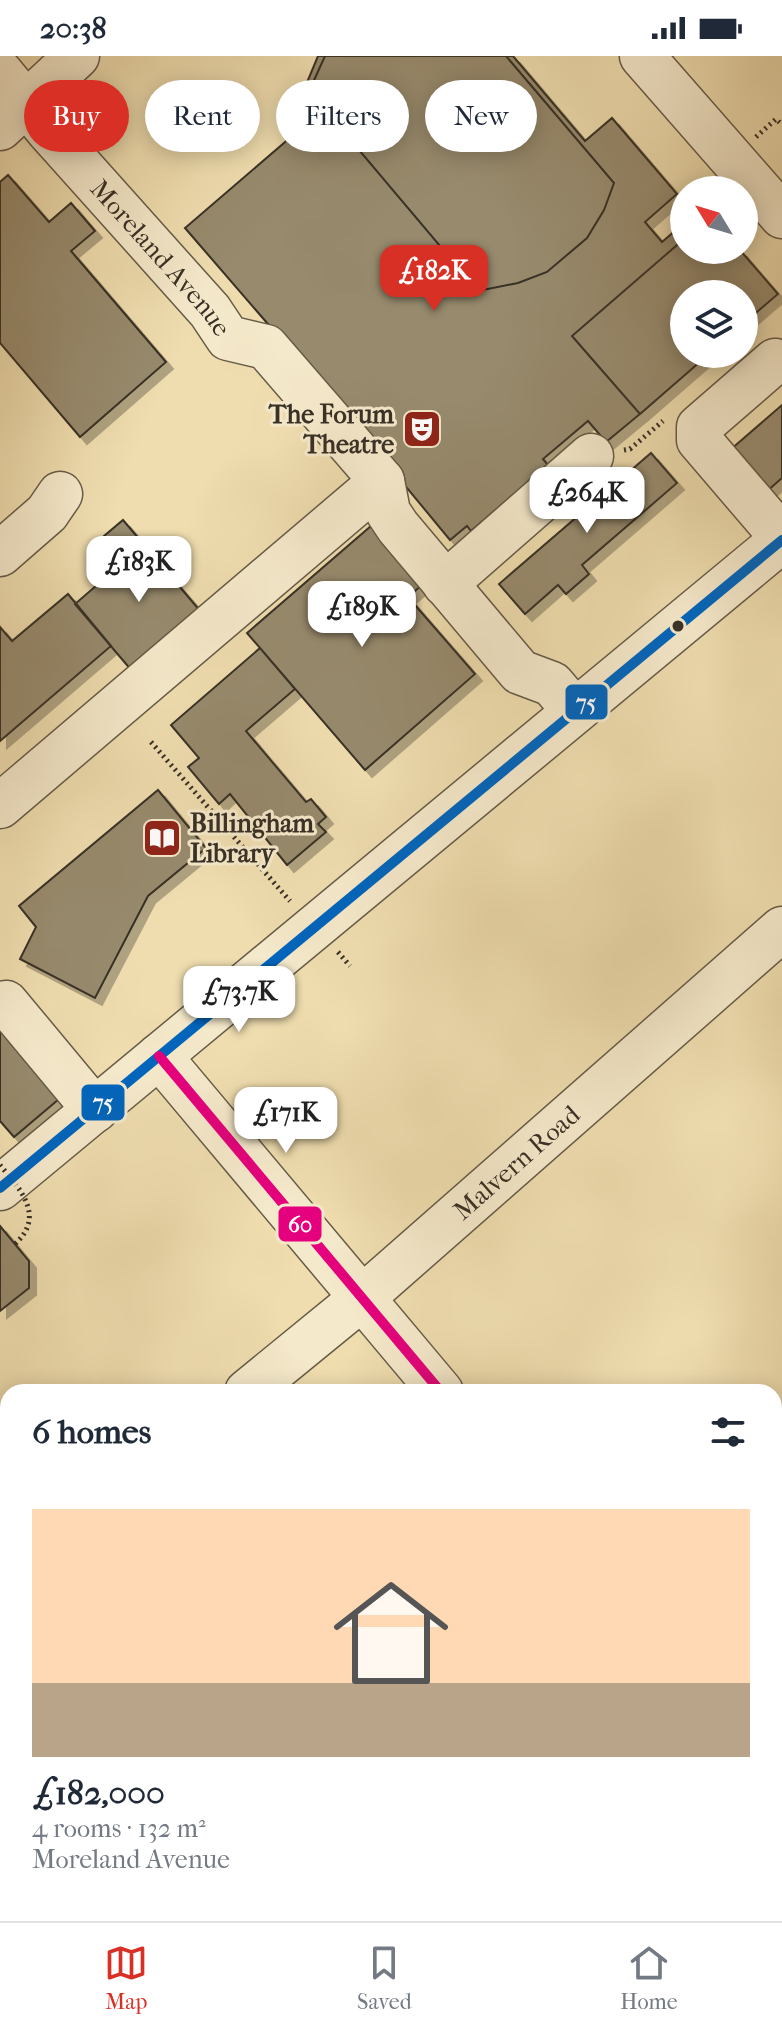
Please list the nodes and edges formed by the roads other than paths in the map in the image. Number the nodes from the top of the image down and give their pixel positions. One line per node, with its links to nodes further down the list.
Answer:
1 (77, 56): 3 (street)
2 (642, 56): 4 (street)
3 (9, 101): 7 (street, Moreland Avenue)
4 (782, 216)
5 (775, 361): 9 (street)
6 (591, 456): 11 (street)
7 (382, 481): 11 (street, Moreland Avenue); 13 (street)
8 (60, 494): 10 (street)
9 (782, 538): 12 (street)
10 (0, 554)
11 (445, 584): 12 (street, Moreland Avenue)
12 (575, 711): 16 (street)
13 (1, 804)
14 (782, 929): 19 (street, Malvern Road)
15 (6, 1003): 17 (street)
16 (159, 1056): 17 (street); 19 (street)
17 (95, 1110): 18 (street)
18 (2, 1176)
19 (362, 1298): 20 (street, Malvern Road); 21 (street)
20 (257, 1384)
21 (434, 1384)

